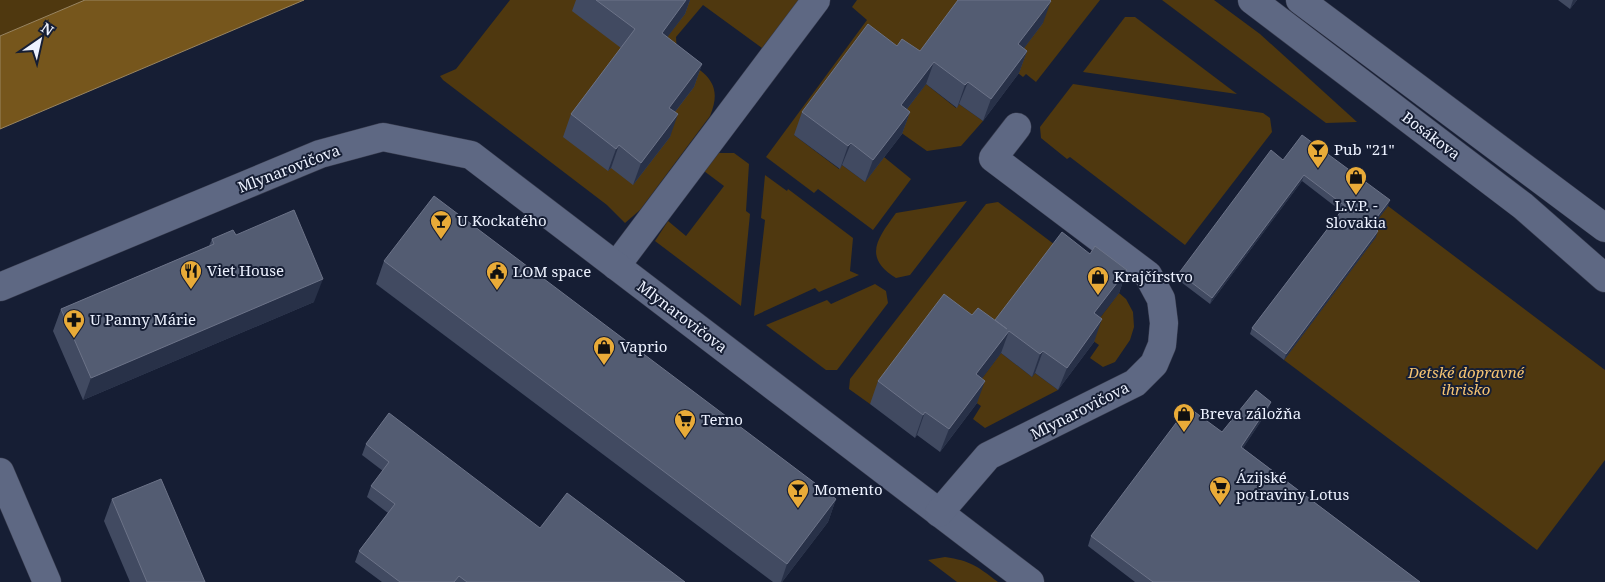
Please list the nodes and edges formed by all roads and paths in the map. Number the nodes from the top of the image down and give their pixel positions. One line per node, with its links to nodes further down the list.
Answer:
1 (816, 0): 8 (street)
2 (1252, 0): 9 (street, Bosákova)
3 (1300, 0): 5 (street, Bosákova)
4 (1017, 127): 12 (street, Mlynarovičova)
5 (1566, 199): 6 (street); 7 (street, Bosákova)
6 (1605, 206)
7 (1605, 228)
8 (616, 266): 10 (street, Mlynarovičova); 12 (street, Mlynarovičova)
9 (1605, 278)
10 (0, 287)
11 (0, 472): 13 (street)
12 (939, 512): 14 (street, Mlynarovičova)
13 (47, 582)
14 (1030, 582)

